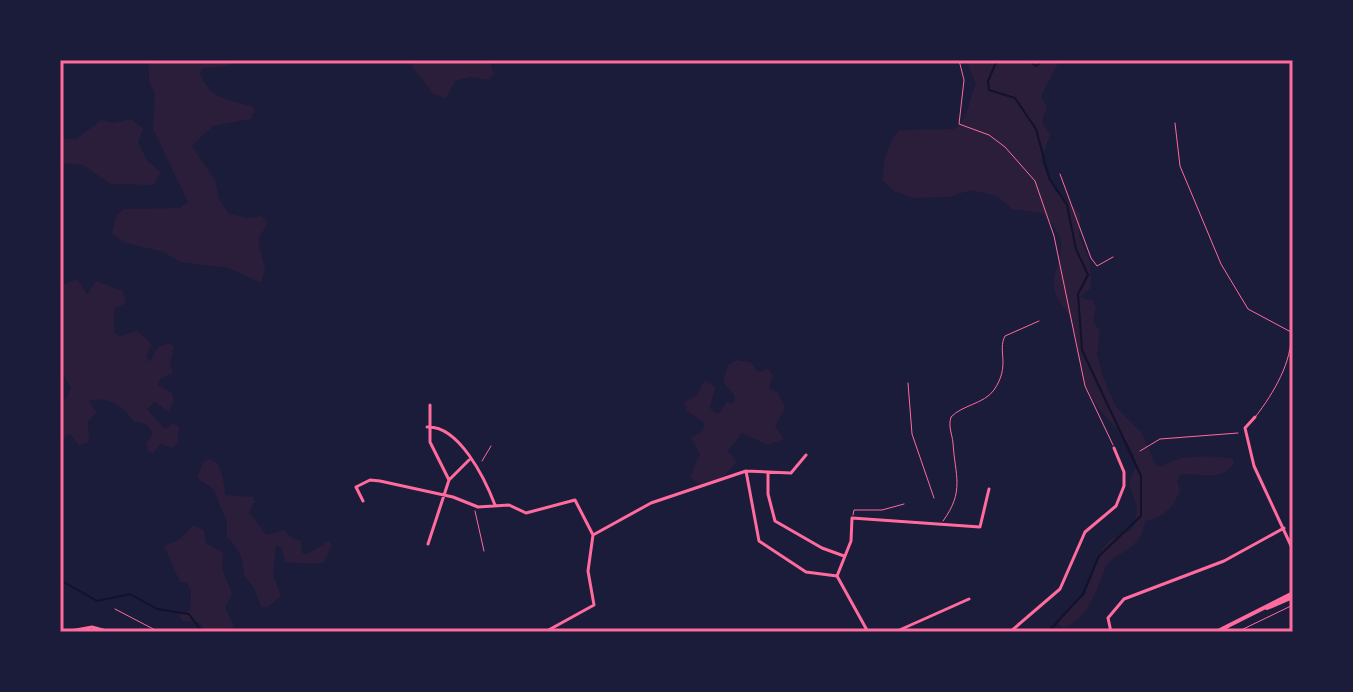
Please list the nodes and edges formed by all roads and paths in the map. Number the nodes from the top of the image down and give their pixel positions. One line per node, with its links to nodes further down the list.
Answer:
1 (959, 60): 12 (lane)
2 (1175, 123): 8 (lane)
3 (1060, 174): 4 (lane)
4 (1113, 257)
5 (1039, 321): 28 (lane)
6 (908, 383): 22 (lane)
7 (430, 405): 9 (street)
8 (1255, 417): 10 (street)
9 (427, 427): 15 (street); 19 (street)
10 (1245, 433): 13 (path); 29 (street)
11 (491, 446): 16 (path)
12 (1114, 448): 46 (street)
13 (1140, 451)
14 (806, 455): 18 (street)
15 (469, 460): 16 (street); 19 (street)
16 (479, 467): 25 (street)
17 (746, 471): 18 (street); 30 (street); 35 (street)
18 (768, 471): 34 (street)
19 (449, 480): 21 (street)
20 (989, 489): 28 (street)
21 (444, 495): 23 (street); 26 (street); 31 (street)
22 (934, 498)
23 (363, 501)
24 (904, 504): 27 (lane)
25 (495, 505): 26 (street); 30 (street)
26 (474, 506): 33 (path)
27 (852, 518): 28 (street); 34 (street)
28 (941, 523)
29 (1284, 528): 32 (street); 47 (street)
30 (593, 535): 43 (street)
31 (428, 544)
32 (1293, 550)
33 (484, 551)
34 (844, 556): 35 (street)
35 (837, 576): 44 (street)
36 (1293, 595): 48 (main road)
37 (969, 599): 45 (street)
38 (1293, 605): 49 (lane)
39 (115, 609): 42 (path)
40 (65, 632): 41 (street)
41 (110, 632)
42 (159, 632)
43 (545, 632)
44 (868, 632)
45 (895, 632)
46 (1010, 632)
47 (1111, 632)
48 (1216, 632)
49 (1237, 632)

